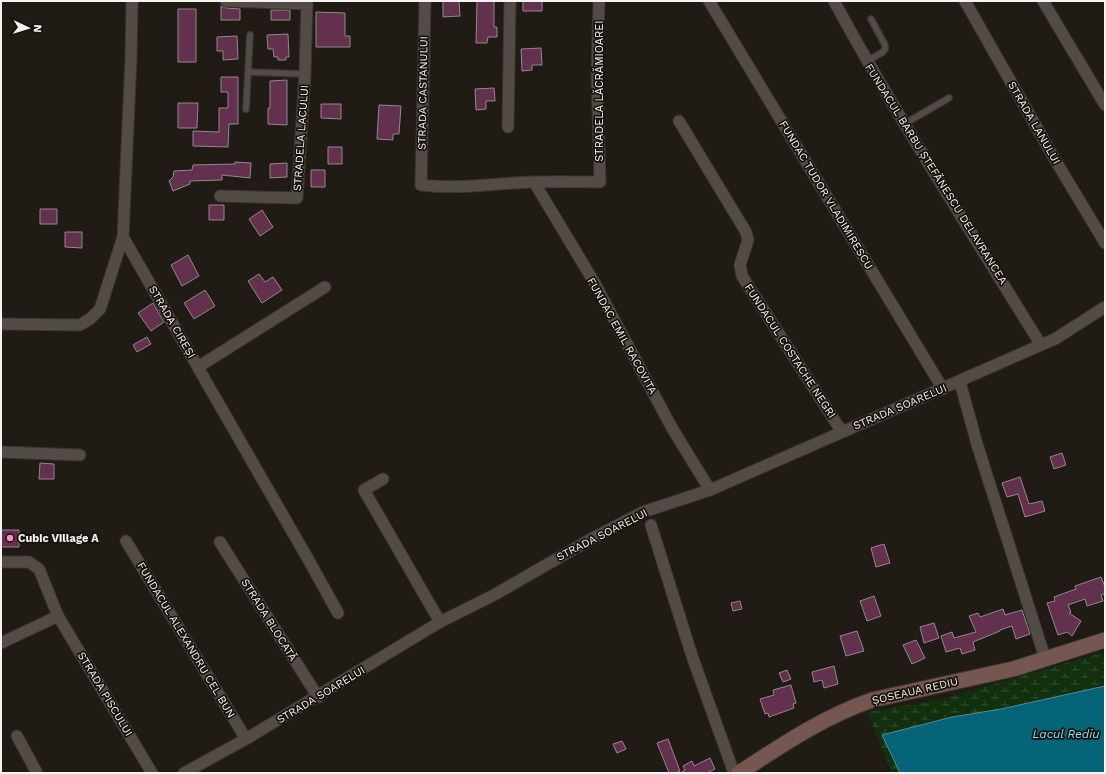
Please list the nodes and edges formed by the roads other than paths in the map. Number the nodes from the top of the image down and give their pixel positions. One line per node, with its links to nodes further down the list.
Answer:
1 (132, 1): 24 (street)
2 (226, 1): 10 (street)
3 (425, 1): 22 (street, STRADA CASTANULUI)
4 (510, 1): 21 (street)
5 (599, 1): 22 (street, STRADELA LĂCRĂMIOAREI)
6 (709, 1): 32 (street, FUNDAC TUDOR VLADIMIRESCU)
7 (834, 1): 13 (street, FUNDACUL BARBU ȘTEFĂNESCU DELAVRANCEA)
8 (965, 1): 25 (street, STRADA LANULUI)
9 (1044, 1): 17 (street)
10 (307, 3): 15 (street, STRADELA LACULUI)
11 (871, 20): 13 (lane)
12 (250, 35): 14 (lane)
13 (867, 61): 20 (street, FUNDACUL BARBU ȘTEFĂNESCU DELAVRANCEA)
14 (248, 72): 15 (lane); 18 (lane)
15 (305, 74): 23 (street, STRADELA LACULUI)
16 (949, 98): 20 (lane)
17 (1105, 104)
18 (246, 108)
19 (679, 121): 33 (street, FUNDACUL COSTACHE NEGRI)
20 (904, 125): 29 (street, FUNDACUL BARBU ȘTEFĂNESCU DELAVRANCEA)
21 (508, 127)
22 (534, 182): 37 (street, FUNDAC EMIL RACOVITA)
23 (220, 196)
24 (123, 237): 28 (street); 30 (street, STRADA CIREȘI)
25 (1105, 243)
26 (325, 287): 30 (street)
27 (1105, 307): 29 (street, STRADA SOARELUI)
28 (1, 324)
29 (1041, 345): 31 (street, STRADA SOARELUI)
30 (198, 367): 42 (street, STRADA CIREȘI)
31 (960, 382): 32 (street, STRADA SOARELUI); 47 (street)
32 (943, 389): 33 (street, STRADA SOARELUI)
33 (842, 432): 37 (street, STRADA SOARELUI)
34 (1, 452): 35 (street)
35 (80, 455)
36 (383, 479): 44 (street)
37 (710, 490): 44 (street, STRADA SOARELUI)
38 (650, 525): 54 (street)
39 (126, 541): 50 (street, FUNDACUL ALEXANDRU CEL BUN)
40 (220, 542): 48 (street, STRADA BLOCATĂ)
41 (1, 562): 43 (street, STRADA PISCULUI)
42 (338, 613)
43 (58, 616): 46 (street); 52 (street, STRADA PISCULUI)
44 (440, 622): 48 (street, STRADA SOARELUI)
45 (1105, 640): 47 (main road, ȘOSEAUA REDIU)
46 (1, 643)
47 (1045, 658): 55 (main road, ȘOSEAUA REDIU)
48 (318, 697): 50 (street, STRADA SOARELUI)
49 (17, 736): 51 (street)
50 (246, 739): 53 (street, STRADA SOARELUI)
51 (36, 773)
52 (152, 773)
53 (184, 773)
54 (734, 773)
55 (740, 773)

